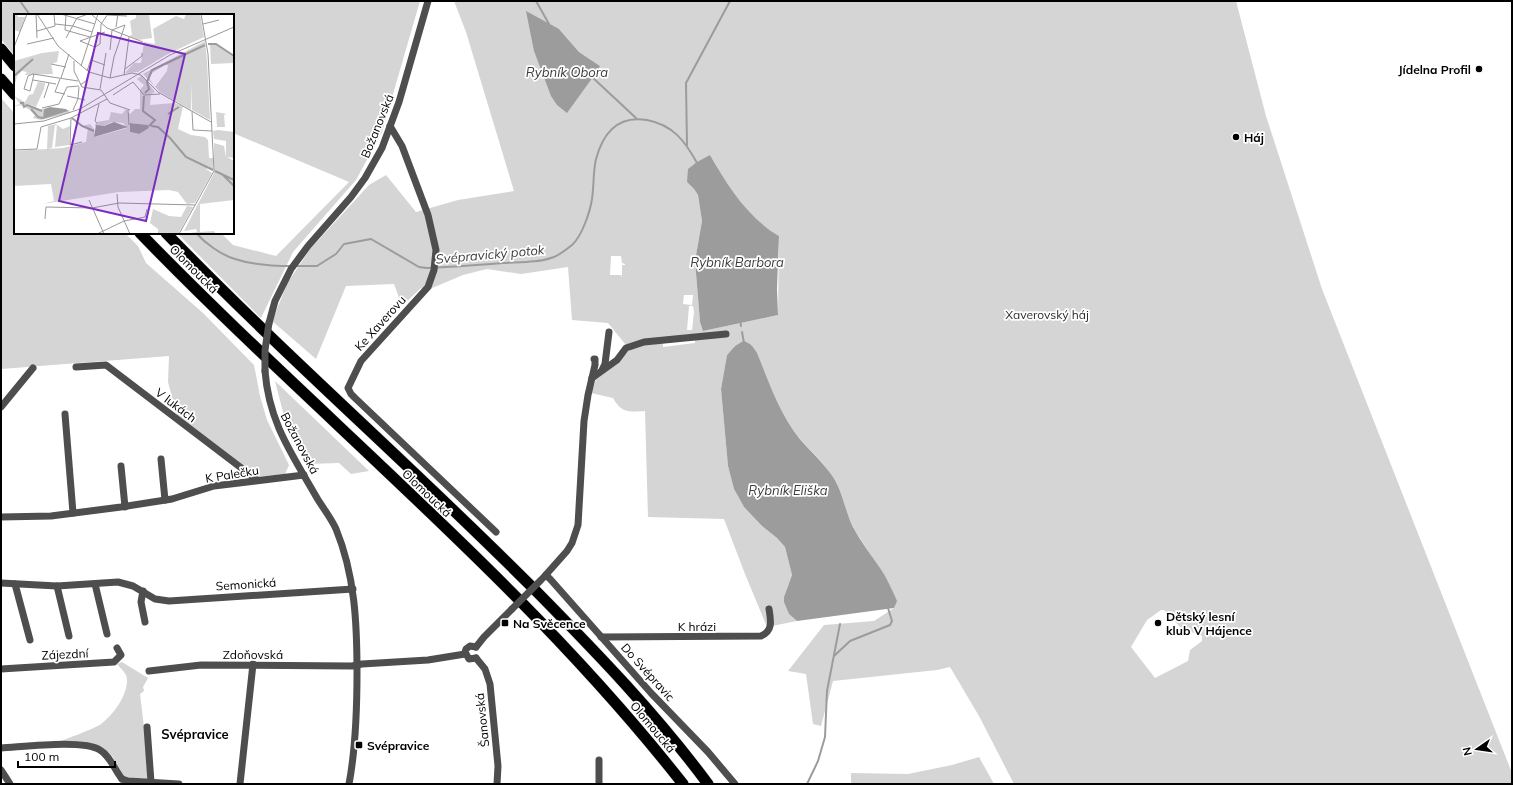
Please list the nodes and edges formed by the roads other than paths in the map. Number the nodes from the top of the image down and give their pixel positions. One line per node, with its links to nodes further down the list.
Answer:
1 (428, 1): 6 (street, Božanovská)
2 (1, 49): 3 (highway)
3 (14, 65)
4 (1, 78): 5 (highway)
5 (14, 94)
6 (390, 126): 20 (street, Božanovská, bridge); 26 (street, Ke Xaverovu)
7 (141, 234): 60 (highway, Olomoucká)
8 (167, 234): 61 (highway, Olomoucká)
9 (609, 332): 14 (street)
10 (726, 334): 14 (street)
11 (594, 359): 15 (street)
12 (76, 367): 21 (street, V lukách)
13 (33, 368): 16 (street)
14 (601, 372): 15 (street)
15 (592, 378): 27 (street)
16 (1, 407)
17 (65, 414): 24 (street)
18 (161, 459): 22 (street)
19 (120, 466): 23 (street)
20 (304, 475): 21 (street, K Palečku); 32 (street, Božanovská)
21 (257, 480): 22 (street, K Palečku)
22 (165, 500): 23 (street, K Palečku)
23 (126, 507): 24 (street, K Palečku)
24 (72, 513): 25 (street, K Palečku)
25 (1, 516)
26 (496, 532)
27 (543, 577): 38 (street, Do Svépravic); 40 (street, bridge)
28 (1, 583): 29 (street, Semonická)
29 (15, 584): 31 (street, Semonická); 39 (street)
30 (95, 584): 31 (street, Semonická); 33 (street, Semonická); 36 (street)
31 (57, 586): 37 (street)
32 (353, 589): 33 (street, Semonická); 45 (street, Božanovská)
33 (143, 591): 35 (street)
34 (769, 609): 38 (street, K hrázi)
35 (145, 622)
36 (108, 634)
37 (69, 636)
38 (601, 636): 62 (street, Do Svépravic)
39 (30, 640)
40 (476, 647): 42 (street); 43 (street)
41 (117, 648): 46 (street, Zájezdní)
42 (465, 654): 43 (street); 45 (street, Zdoňovská)
43 (476, 658): 58 (street, Šanovská)
44 (253, 664): 45 (street, Zdoňovská); 47 (street, Zdoňovská); 56 (street)
45 (357, 665): 57 (street, Božanovská)
46 (1, 669)
47 (149, 671)
48 (147, 727): 53 (street)
49 (1, 748): 52 (street)
50 (599, 760): 59 (street)
51 (1, 770): 54 (street)
52 (122, 782): 53 (street)
53 (151, 782): 55 (street)
54 (10, 784)
55 (179, 784)
56 (240, 784)
57 (349, 784)
58 (497, 784)
59 (599, 784)
60 (683, 784)
61 (708, 784)
62 (735, 784)

